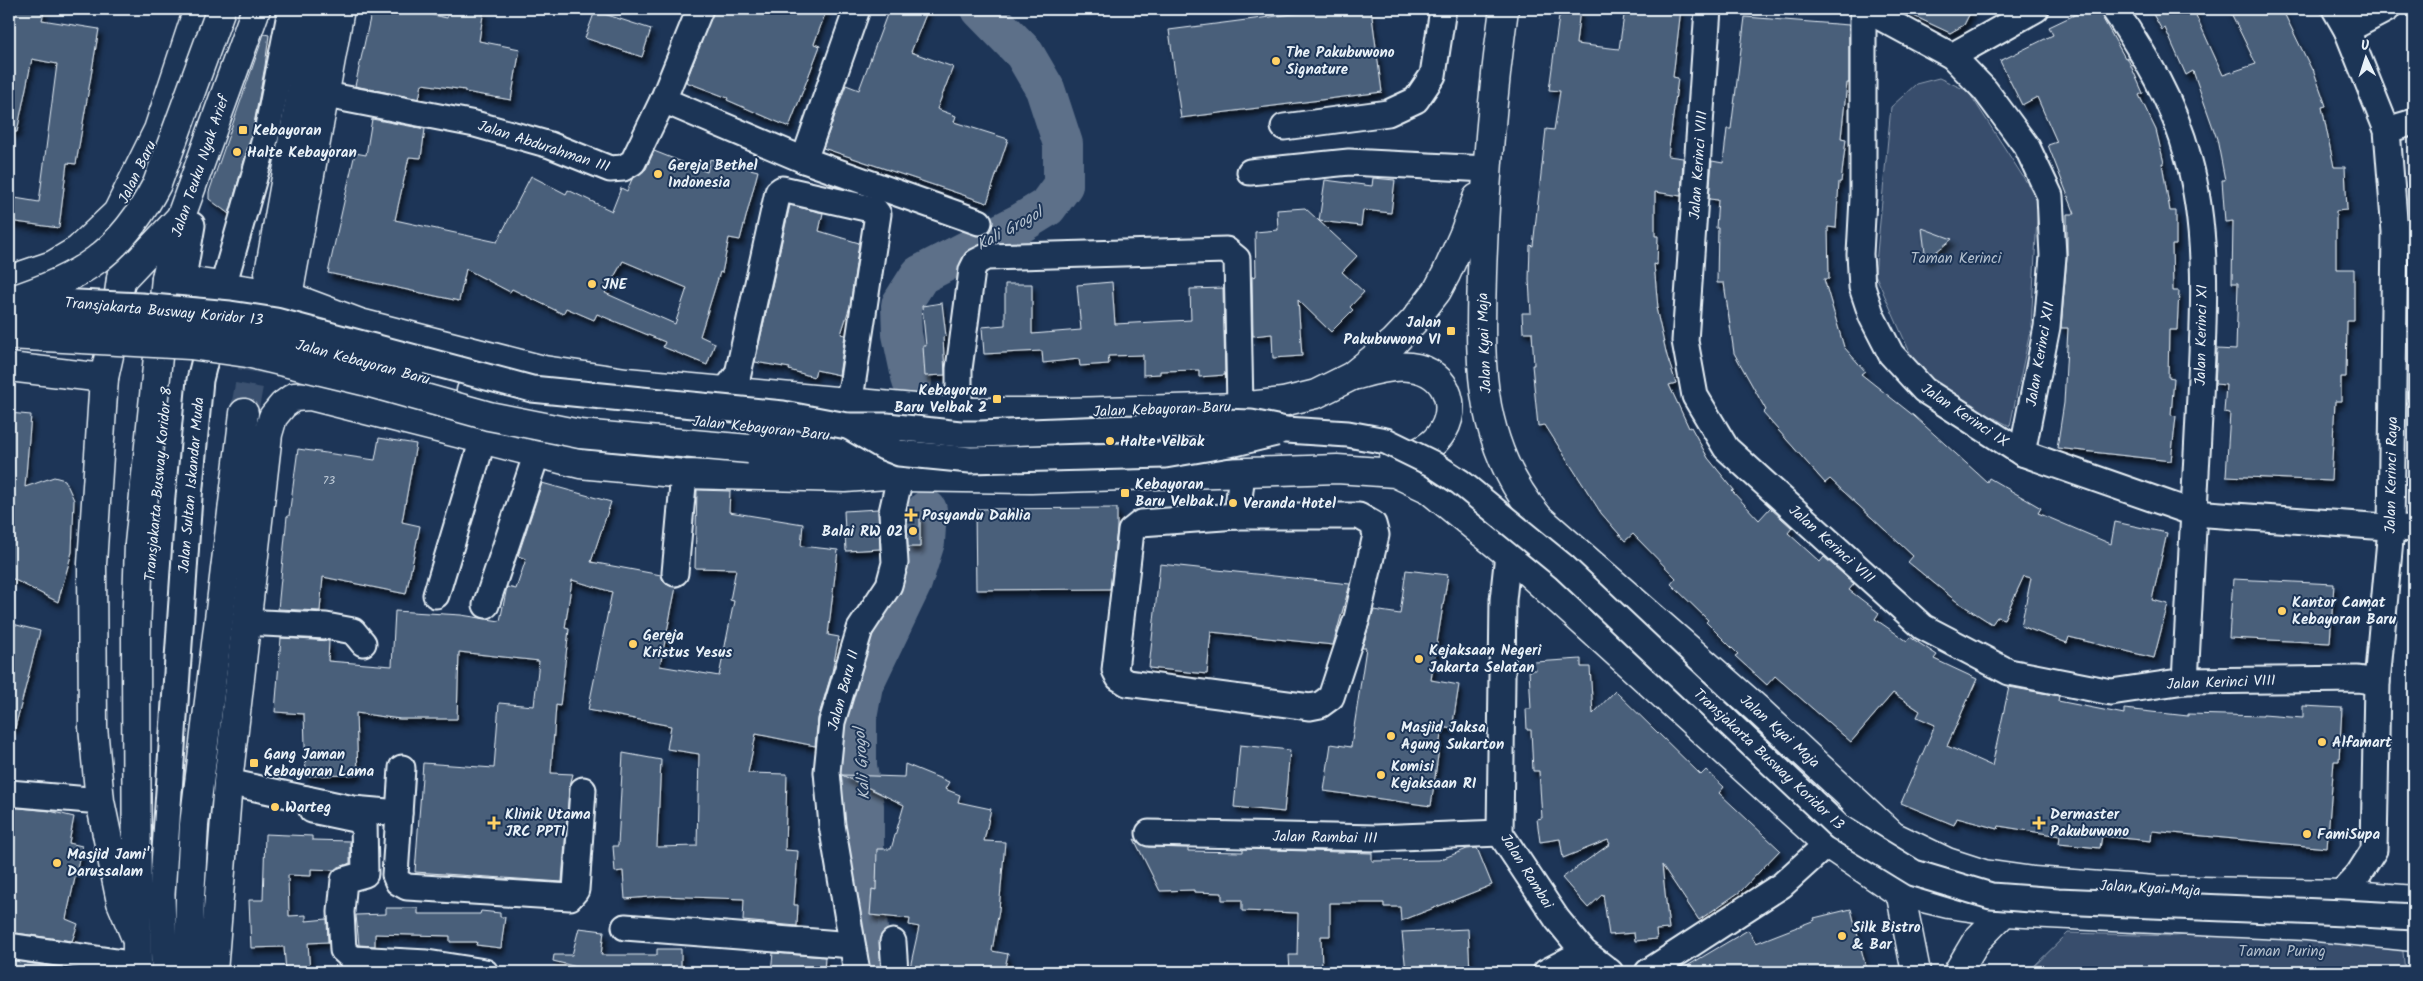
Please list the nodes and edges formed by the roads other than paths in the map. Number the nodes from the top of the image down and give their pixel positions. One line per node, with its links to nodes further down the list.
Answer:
1 (198, 9): 27 (main road, Jalan Baru)
2 (221, 9): 36 (main road, bridge)
3 (256, 9): 28 (main road, Jalan Teuku Nyak Arief)
4 (265, 9): 31 (street, Transjakarta Busway Koridor 8)
5 (291, 9): 34 (street, Jalan Sultan Iskandar Muda)
6 (316, 9): 30 (main road)
7 (340, 9): 19 (main road)
8 (700, 9): 20 (street, Jalan Abdurahman III)
9 (857, 9): 24 (street)
10 (1443, 9): 22 (street)
11 (1504, 9): 25 (main road)
12 (1708, 9): 67 (street, Jalan Kerinci VIII)
13 (1864, 9): 18 (street, Jalan Kerinci XII); 52 (street, Jalan Kerinci IX)
14 (2036, 9): 18 (street)
15 (2114, 9): 57 (street, Jalan Kerinci XI)
16 (2387, 9): 17 (street)
17 (2341, 19): 23 (street, Jalan Kerinci Raya)
18 (1952, 56): 52 (street, Jalan Kerinci XII)
19 (326, 96): 20 (street, Jalan Abdurahman III); 35 (main road)
20 (664, 100): 24 (street)
21 (2414, 122): 23 (street)
22 (1284, 128)
23 (2387, 130): 60 (street, Jalan Kerinci Raya)
24 (804, 160): 29 (street)
25 (1487, 169): 26 (street); 41 (main road, Jalan Kebayoran Baru); 59 (main road, Jalan Kyai Maja)
26 (1250, 172)
27 (117, 213): 32 (main road, Jalan Baru); 33 (main road)
28 (180, 219): 31 (main road, Jalan Teuku Nyak Arief); 33 (main road)
29 (980, 222)
30 (269, 273)
31 (174, 279): 34 (main road); 90 (main road, Jalan Teuku Nyak Arief); 95 (street, Transjakarta Busway Koridor 8)
32 (9, 280)
33 (121, 280): 42 (main road)
34 (223, 286): 35 (main road); 96 (street, Jalan Sultan Iskandar Muda)
35 (288, 296): 38 (main road)
36 (9, 301): 48 (street, Transjakarta Busway Koridor 13, bridge)
37 (9, 318): 50 (main road, Jalan Kebayoran Baru, bridge)
38 (360, 323): 43 (main road); 44 (main road)
39 (9, 335): 50 (main road, Jalan Kebayoran Baru, bridge)
40 (9, 367): 42 (main road)
41 (1352, 376): 45 (main road, Jalan Kebayoran Baru); 53 (main road)
42 (104, 378): 74 (main road)
43 (726, 390): 48 (main road); 48 (street)
44 (338, 403): 49 (main road); 65 (main road)
45 (1240, 407): 47 (main road, Jalan Kebayoran Baru); 47 (street)
46 (244, 412): 97 (main road)
47 (959, 412): 48 (main road); 50 (main road, Jalan Kebayoran Baru)
48 (847, 414): 86 (street, Transjakarta Busway Koridor 13, bridge)
49 (483, 439): 51 (main road); 63 (street)
50 (755, 439): 56 (main road, Jalan Kebayoran Baru)
51 (537, 453): 55 (main road); 64 (street)
52 (2022, 453): 57 (street, Jalan Kerinci IX)
53 (1337, 469): 54 (main road, Jalan Kebayoran Baru); 61 (main road, Jalan Kyai Maja)
54 (1242, 473): 56 (main road, Jalan Kebayoran Baru); 58 (street)
55 (684, 474): 56 (main road); 62 (street)
56 (894, 476): 92 (street, Jalan Baru II)
57 (2194, 513): 60 (street, Jalan Kerinci IX); 67 (street, Jalan Kerinci XI)
58 (1237, 516): 58 (street)
59 (1539, 518): 61 (street); 75 (main road, Jalan Kyai Maja)
60 (2403, 529): 68 (street, Jalan Kerinci Raya)
61 (1508, 554): 78 (street, Jalan Rambai); 80 (main road, Jalan Kyai Maja)
62 (674, 573)
63 (436, 595)
64 (486, 605)
65 (245, 622): 66 (street); 70 (main road)
66 (363, 642)
67 (2185, 681): 68 (street, Jalan Kerinci VIII)
68 (2378, 682): 83 (street, Jalan Kerinci Raya)
69 (402, 768): 76 (street)
70 (228, 782): 73 (street); 98 (main road)
71 (583, 790): 76 (street)
72 (9, 793): 74 (street)
73 (307, 799): 76 (street); 99 (street)
74 (100, 801): 90 (main road)
75 (1863, 807): 79 (main road, Jalan Kyai Maja); 80 (street)
76 (399, 813)
77 (1149, 833): 78 (street, Jalan Rambai III)
78 (1500, 833): 94 (street, Jalan Rambai)
79 (1893, 836): 81 (main road, Jalan Kyai Maja); 82 (main road)
80 (1827, 844): 82 (main road, Jalan Kyai Maja); 104 (street)
81 (2033, 881): 83 (main road, Jalan Kyai Maja); 85 (main road)
82 (1898, 892): 85 (main road, Jalan Kyai Maja); 105 (main road)
83 (2342, 894): 84 (main road, Jalan Kyai Maja); 87 (street, Jalan Kerinci Raya)
84 (2414, 900)
85 (2005, 912): 87 (main road, Jalan Kyai Maja); 106 (main road)
86 (2414, 918)
87 (2307, 926): 89 (main road, Jalan Kyai Maja)
88 (625, 927): 92 (street)
89 (2414, 937)
90 (136, 938): 95 (main road)
91 (893, 942): 101 (street)
92 (852, 945): 100 (street, Jalan Baru II)
93 (9, 946): 95 (street)
94 (1584, 952): 102 (street); 103 (street, Jalan Rambai)
95 (140, 970)
96 (164, 972)
97 (188, 972)
98 (213, 972)
99 (485, 972)
100 (857, 972)
101 (895, 972)
102 (1546, 972)
103 (1610, 972)
104 (1648, 972)
105 (1916, 972)
106 (1958, 972)

